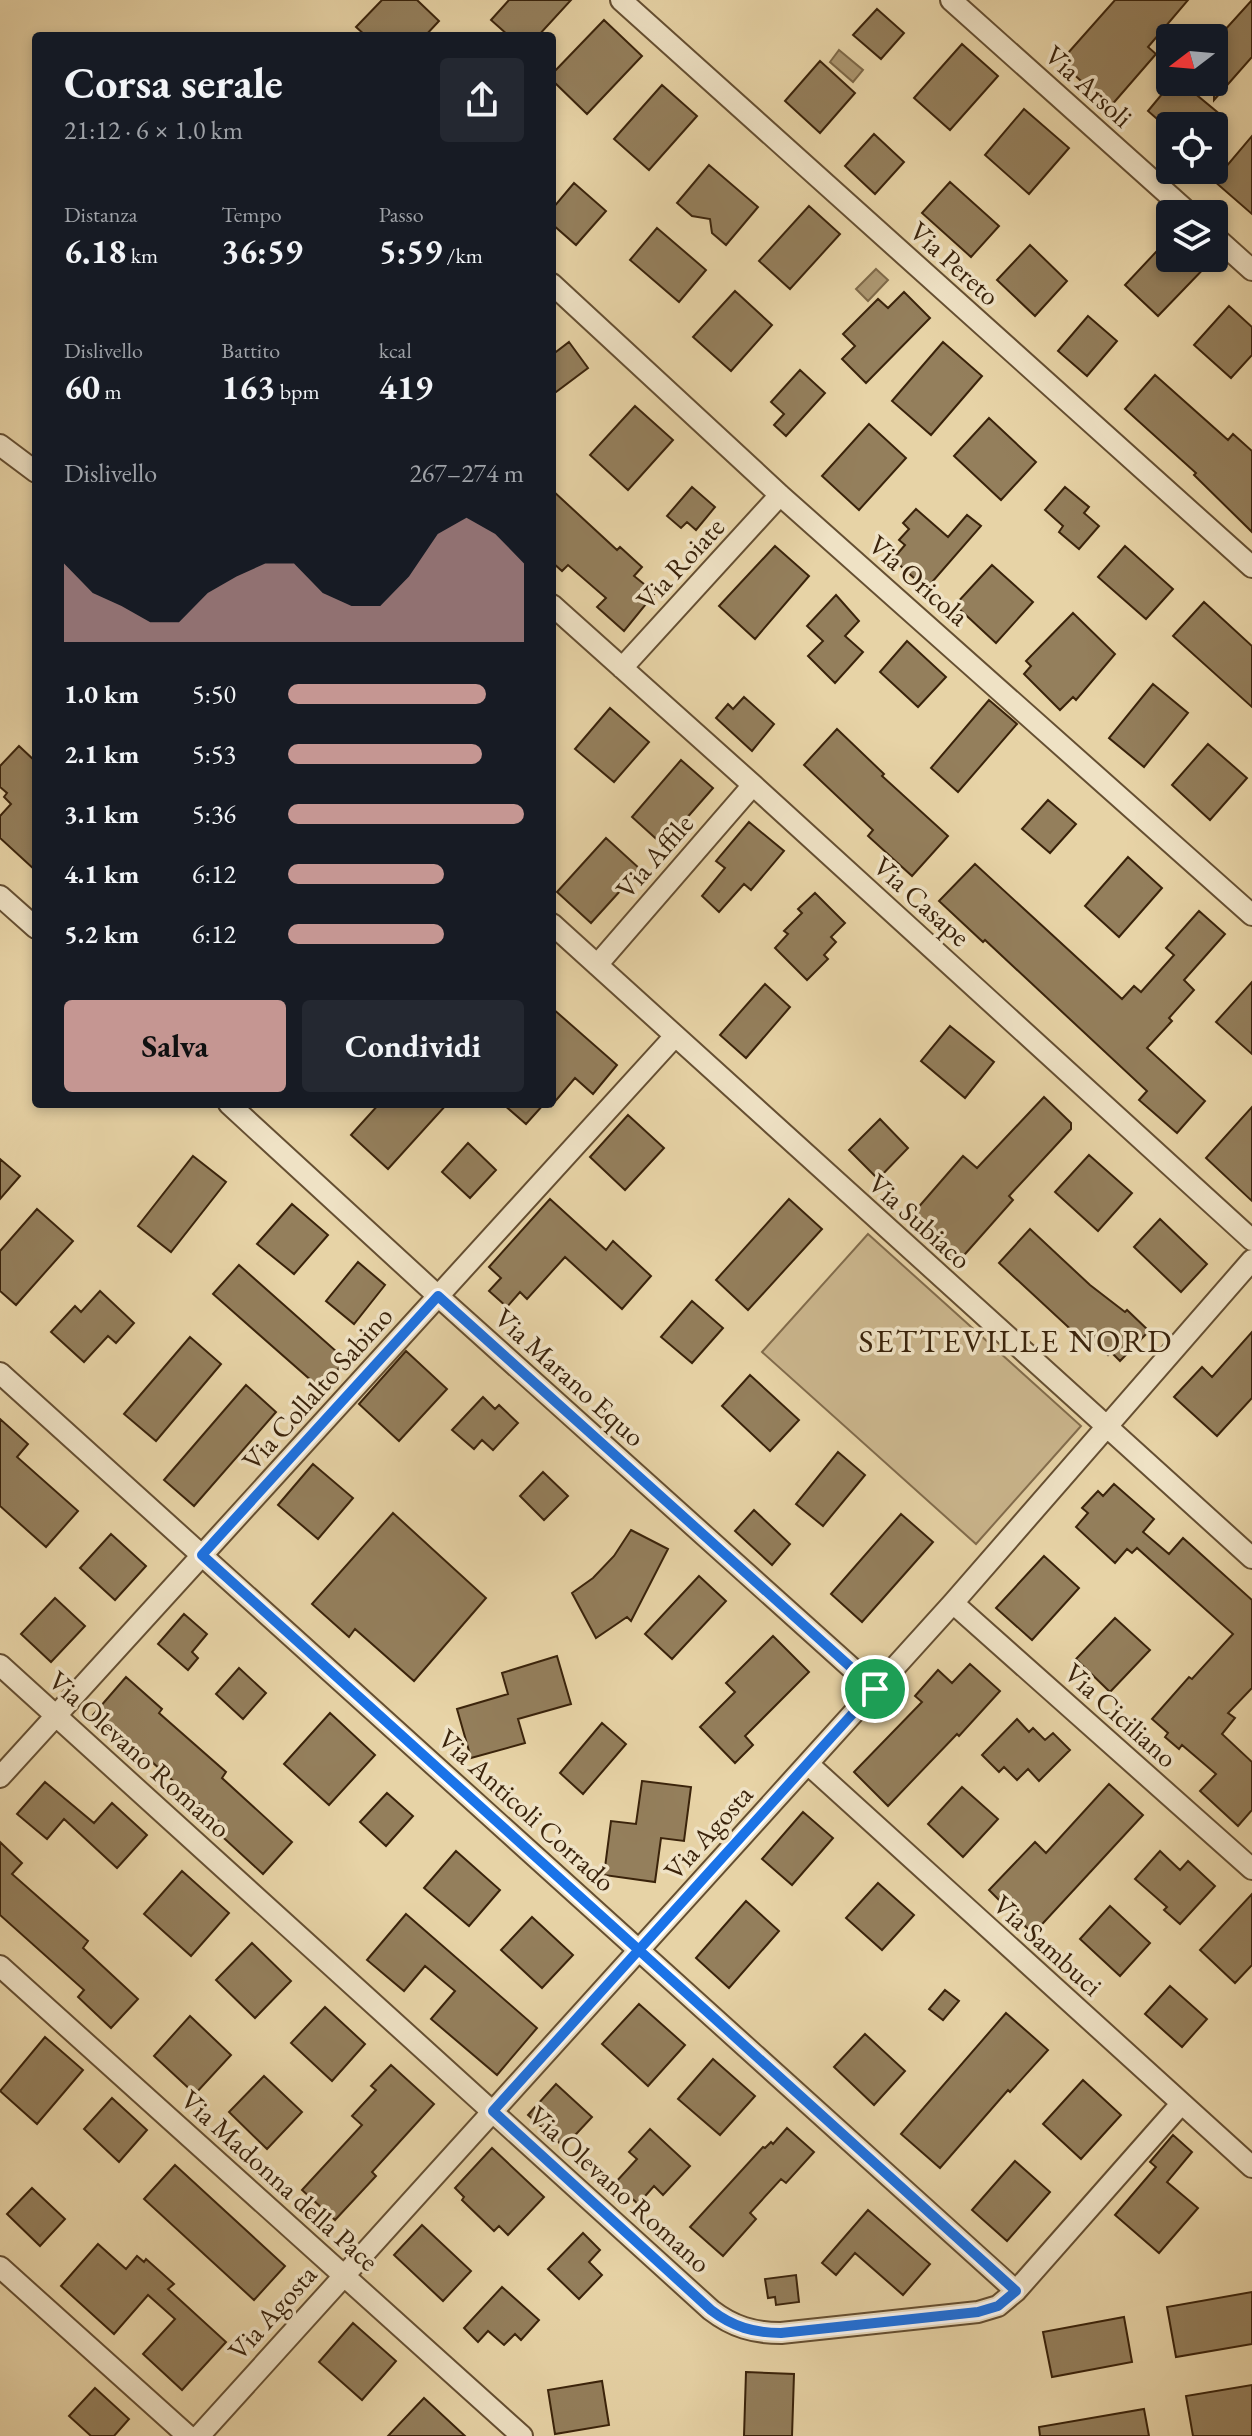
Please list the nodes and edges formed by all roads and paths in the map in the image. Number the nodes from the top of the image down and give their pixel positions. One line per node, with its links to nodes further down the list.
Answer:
1 (621, 0): 10 (street, Via Pereto)
2 (951, 0): 3 (street, Via Arsoli)
3 (1174, 200)
4 (1228, 249): 5 (street)
5 (1252, 270)
6 (556, 288): 9 (street, Via Oricola)
7 (0, 445): 8 (street)
8 (32, 469)
9 (780, 495): 12 (street, Via Roiate); 15 (street, Via Oricola)
10 (1252, 567)
11 (556, 609): 12 (street, Via Casape)
12 (622, 668): 13 (street, Via Casape)
13 (753, 785): 18 (street, Via Affile); 21 (street, Via Casape)
14 (0, 896): 16 (street)
15 (1252, 915)
16 (32, 924)
17 (556, 928): 18 (street, Via Subiaco)
18 (597, 965): 19 (street, Via Subiaco)
19 (675, 1036): 23 (street, Via Collalto Sabino); 25 (street, Via Subiaco)
20 (233, 1108): 23 (street, Via Marano Equo)
21 (1252, 1240)
22 (1252, 1260): 25 (street, Via Agosta)
23 (438, 1296): 26 (street, Via Collalto Sabino); 30 (street, Via Marano Equo)
24 (0, 1373): 26 (street, Via Anticoli Corrado)
25 (1107, 1427): 27 (street, Via Subiaco); 28 (street, Via Agosta)
26 (202, 1555): 31 (street, Via Collalto Sabino); 35 (street, Via Anticoli Corrado)
27 (1252, 1558)
28 (953, 1603): 30 (street, Via Agosta); 34 (street, Via Ciciliano)
29 (0, 1665): 31 (street, Via Olevano Romano)
30 (875, 1689): 32 (street, Via Agosta)
31 (56, 1715): 33 (street, Via Collalto Sabino); 38 (street, Via Olevano Romano)
32 (808, 1764): 35 (street, Via Agosta); 37 (street, Via Sambuci)
33 (0, 1777)
34 (1252, 1869)
35 (640, 1949): 38 (street, Via Agosta); 42 (street, Via Anticoli Corrado)
36 (0, 1966): 41 (street, Via Madonna della Pace)
37 (1181, 2104): 39 (street, Via Sambuci); 42 (street, Via Olevano Romano)
38 (493, 2111): 41 (street, Via Agosta); 42 (street, Via Olevano Romano)
39 (1252, 2167)
40 (0, 2267): 43 (street)
41 (344, 2274): 44 (street, Via Agosta); 45 (street, Via Madonna della Pace)
42 (1016, 2291)
43 (188, 2436)
44 (199, 2436)
45 (522, 2436)

